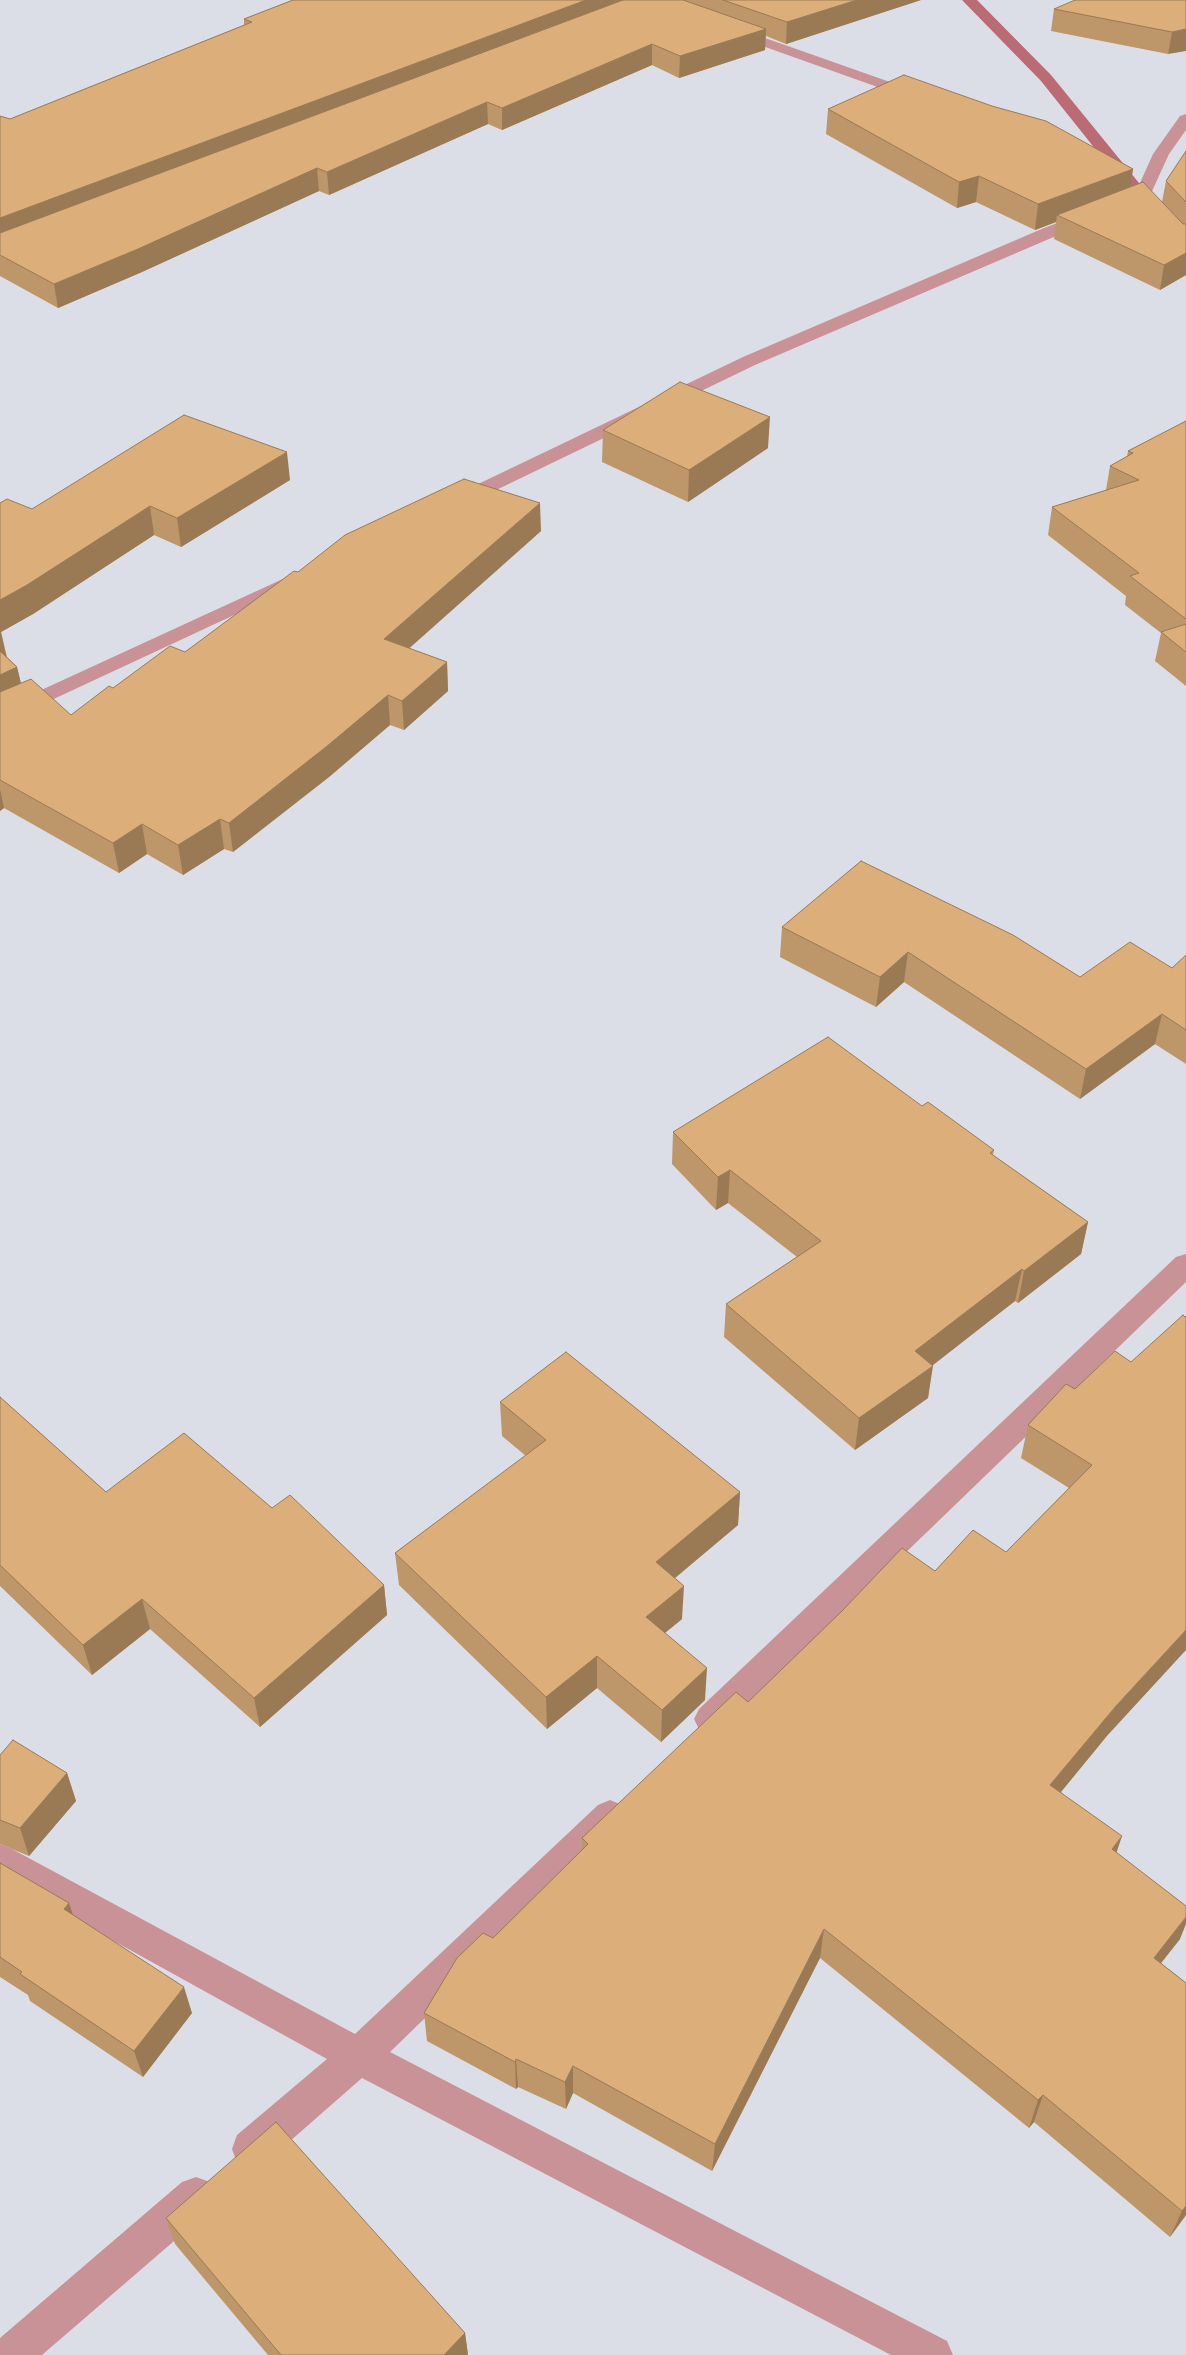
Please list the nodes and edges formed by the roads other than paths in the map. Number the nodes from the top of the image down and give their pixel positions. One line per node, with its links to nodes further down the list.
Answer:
1 (969, 0): 6 (main road)
2 (718, 25): 3 (street)
3 (931, 102)
4 (1186, 119): 7 (street)
5 (1085, 151): 6 (street)
6 (1112, 159): 7 (main road)
7 (1142, 197): 8 (main road); 9 (street)
8 (1186, 243)
9 (438, 510)
10 (314, 570): 11 (street)
11 (0, 717)
12 (1186, 1265): 13 (street)
13 (690, 1740)
14 (632, 1794): 16 (street)
15 (0, 1860): 16 (street)
16 (359, 2056): 17 (street); 18 (street)
17 (11, 2355)
18 (933, 2355)

